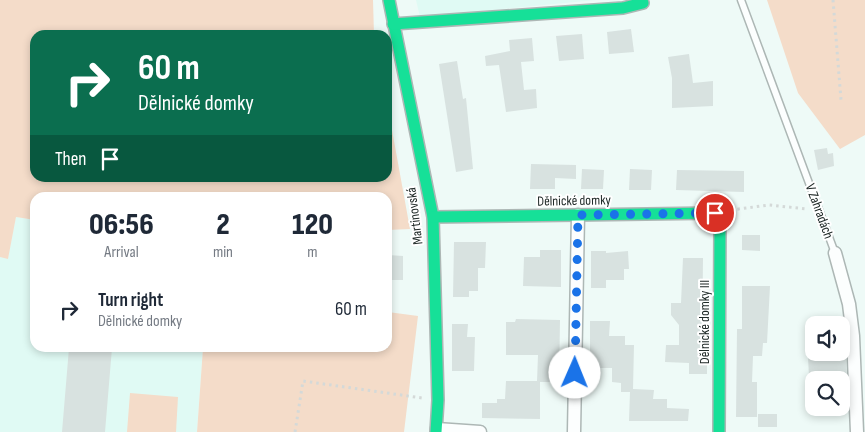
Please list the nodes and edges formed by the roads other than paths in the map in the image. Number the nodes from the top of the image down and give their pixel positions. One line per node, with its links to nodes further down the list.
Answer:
1 (389, 0): 4 (street, Martinovská)
2 (740, 0): 8 (lane, V Zahradách)
3 (643, 3): 4 (street)
4 (393, 24): 7 (street, Martinovská)
5 (715, 213): 6 (street, Dělnické domky); 12 (street, Dělnické domky III)
6 (578, 215): 7 (street, Dělnické domky); 11 (street)
7 (433, 217): 9 (street, Martinovská)
8 (835, 253): 13 (street, V Zahradách)
9 (437, 431): 10 (street)
10 (480, 432)
11 (574, 432)
12 (719, 432)
13 (857, 432)

